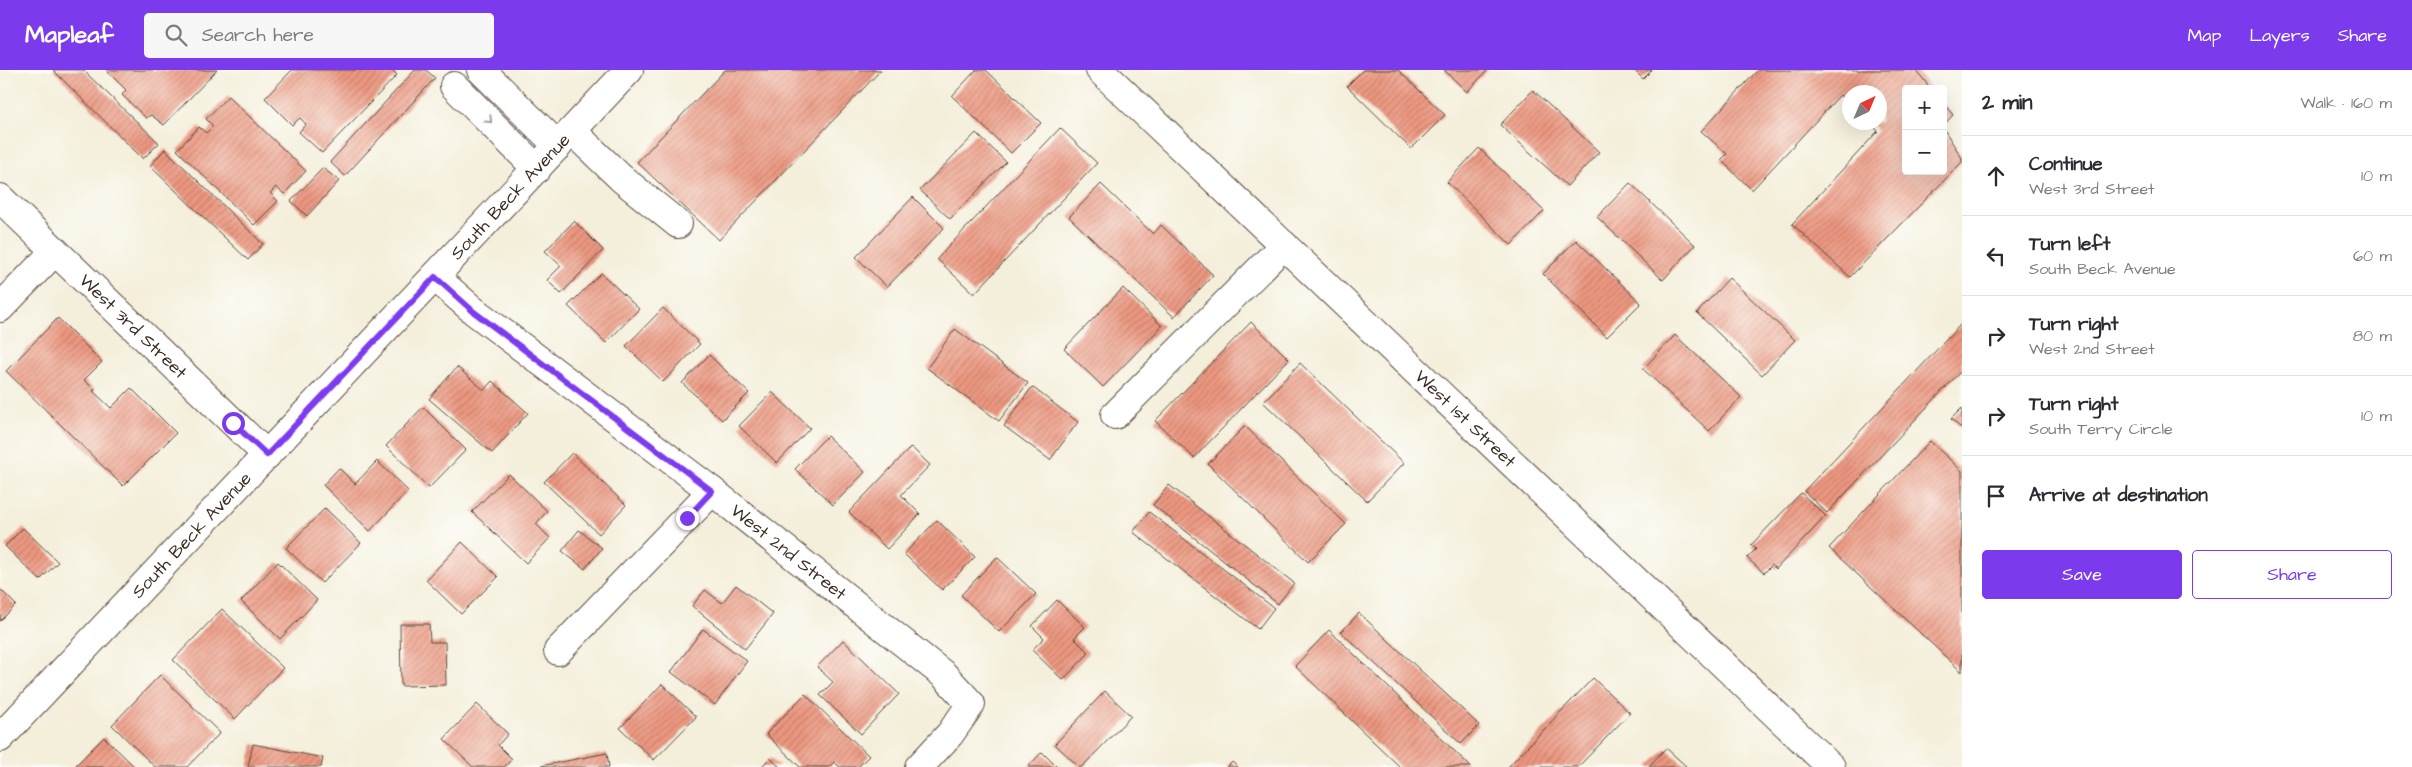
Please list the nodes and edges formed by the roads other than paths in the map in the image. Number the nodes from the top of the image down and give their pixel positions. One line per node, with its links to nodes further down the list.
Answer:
1 (481, 70): 5 (street)
2 (629, 70): 5 (street, South Beck Avenue)
3 (1100, 70): 9 (street, West 1st Street)
4 (454, 86): 6 (street, one-way to 6)
5 (565, 138): 6 (street, South Beck Avenue); 8 (street)
6 (537, 169): 11 (street, South Beck Avenue)
7 (0, 198): 10 (street, West 3rd Street)
8 (678, 224)
9 (1284, 245): 13 (street); 19 (street, West 1st Street)
10 (54, 251): 12 (street); 14 (street, West 3rd Street)
11 (435, 277): 14 (street, South Beck Avenue); 15 (street, West 2nd Street)
12 (0, 308)
13 (1115, 416)
14 (267, 455): 17 (street, South Beck Avenue)
15 (712, 491): 16 (street); 18 (street, West 2nd Street)
16 (558, 651)
17 (0, 738)
18 (918, 767)
19 (1831, 767)

